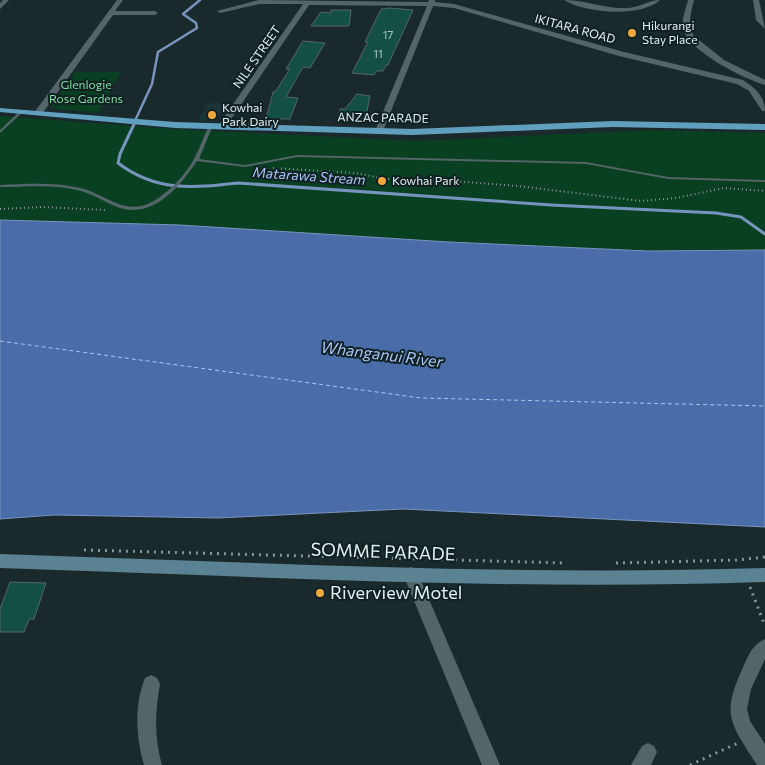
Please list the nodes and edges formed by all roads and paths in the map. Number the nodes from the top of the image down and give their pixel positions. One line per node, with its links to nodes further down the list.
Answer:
1 (6, 0): 9 (street)
2 (120, 0): 11 (street)
3 (566, 0): 4 (street)
4 (657, 0)
5 (691, 0): 14 (street)
6 (756, 0): 13 (street)
7 (308, 1): 8 (street, IKITARA ROAD); 10 (street, IKITARA ROAD); 20 (street, NILE STREET)
8 (431, 2): 15 (street, IKITARA ROAD); 22 (street)
9 (0, 6)
10 (220, 11)
11 (110, 13): 12 (street); 18 (street)
12 (155, 13)
13 (765, 27)
14 (765, 83)
15 (765, 109)
16 (0, 110): 17 (main road, ANZAC PARADE)
17 (22, 111): 18 (main road, ANZAC PARADE); 23 (lane)
18 (39, 112): 19 (main road, ANZAC PARADE)
19 (211, 125): 20 (main road, ANZAC PARADE); 24 (lane)
20 (222, 126): 22 (main road, ANZAC PARADE)
21 (765, 127): 22 (main road, ANZAC PARADE)
22 (379, 131)
23 (0, 132)
24 (196, 160): 26 (lane); 27 (lane)
25 (266, 168): 28 (path)
26 (765, 181)
27 (0, 186)
28 (765, 192)
29 (0, 208): 30 (path)
30 (106, 210)
31 (83, 550): 34 (path)
32 (765, 557): 35 (path)
33 (0, 561): 36 (main road, SOMME PARADE)
34 (569, 563)
35 (609, 563)
36 (411, 574): 38 (main road, SOMME PARADE); 45 (street)
37 (765, 575): 38 (main road, SOMME PARADE)
38 (745, 576): 39 (path)
39 (765, 626)
40 (765, 647): 42 (street)
41 (150, 684): 44 (street)
42 (750, 736): 43 (street); 46 (path)
43 (765, 760)
44 (153, 765)
45 (491, 765)
46 (690, 765)

